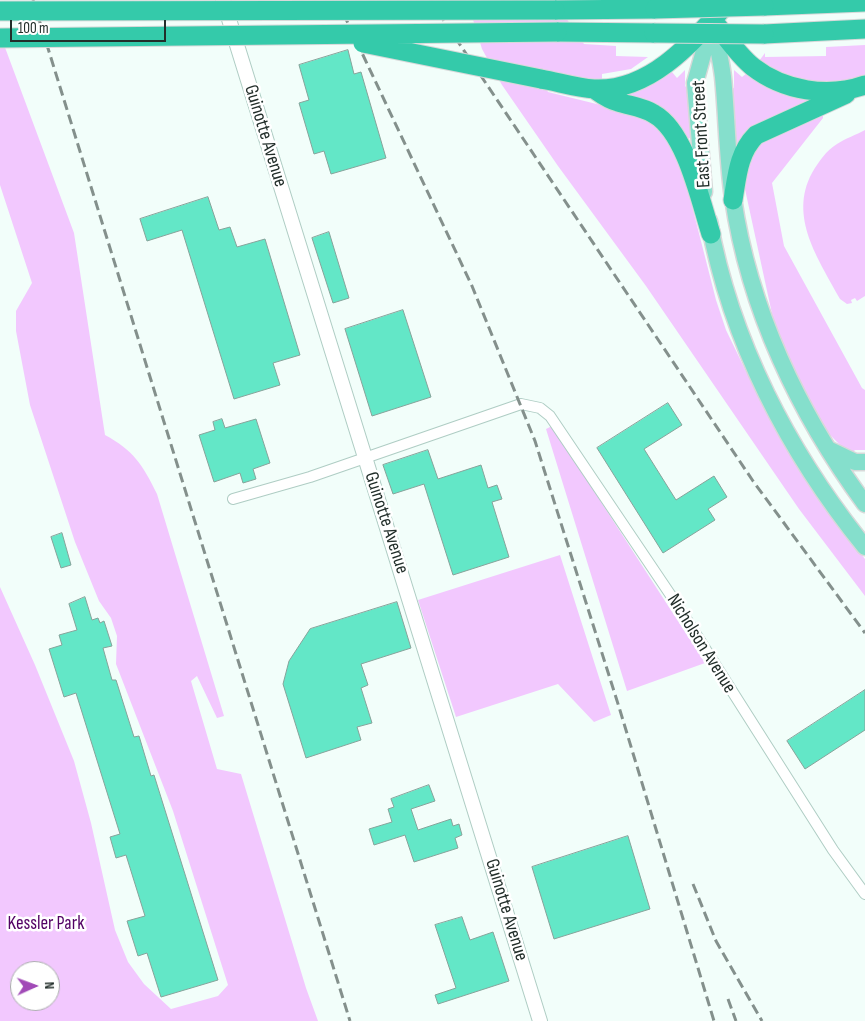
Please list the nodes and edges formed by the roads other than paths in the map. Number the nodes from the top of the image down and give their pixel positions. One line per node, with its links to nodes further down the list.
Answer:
1 (223, 0): 17 (street, Guinotte Avenue)
2 (299, 0): 6 (highway)
3 (691, 0): 8 (highway)
4 (730, 0): 8 (highway)
5 (865, 2): 6 (highway, bridge)
6 (263, 10): 7 (highway, bridge)
7 (0, 11)
8 (712, 20): 12 (highway); 13 (highway); 14 (main road, East Front Street); 15 (main road, East Front Street)
9 (865, 29): 10 (highway, bridge)
10 (327, 35): 11 (highway, bridge); 13 (highway, bridge)
11 (0, 38)
12 (860, 87): 14 (highway)
13 (594, 89): 15 (highway)
14 (733, 200): 16 (main road, East Front Street)
15 (711, 234): 21 (main road, East Front Street)
16 (829, 450): 18 (main road); 20 (main road, East Front Street)
17 (365, 459): 19 (street); 22 (street, Nicholson Avenue); 23 (street, Guinotte Avenue)
18 (865, 462)
19 (233, 499)
20 (865, 504)
21 (865, 548)
22 (865, 894)
23 (540, 1021)

